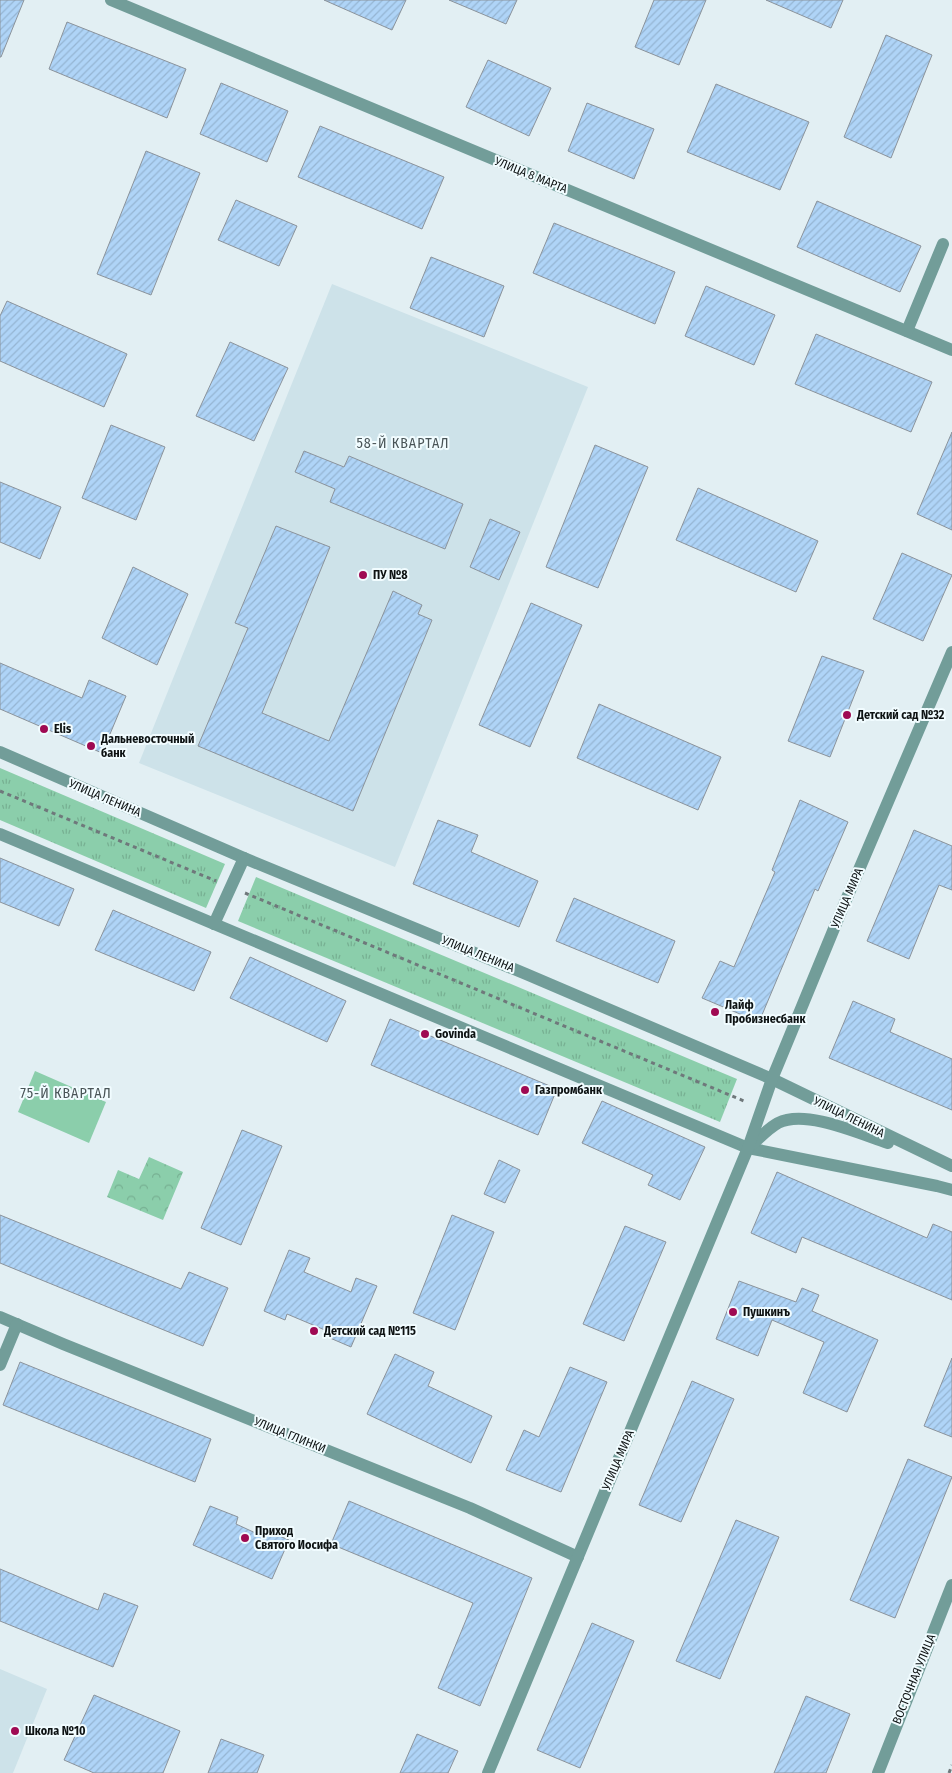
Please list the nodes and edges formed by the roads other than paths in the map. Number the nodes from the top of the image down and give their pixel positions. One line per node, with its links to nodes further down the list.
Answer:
1 (111, 0): 3 (street, УЛИЦА 8 МАРТА)
2 (943, 244): 3 (street)
3 (907, 331): 4 (street, УЛИЦА 8 МАРТА)
4 (952, 350)
5 (952, 652): 10 (street, УЛИЦА МИРА)
6 (0, 752): 8 (street, УЛИЦА ЛЕНИНА)
7 (0, 834): 9 (street)
8 (244, 858): 9 (street); 10 (street, УЛИЦА ЛЕНИНА)
9 (214, 924): 11 (street)
10 (772, 1079): 11 (street, УЛИЦА МИРА); 12 (street, УЛИЦА ЛЕНИНА)
11 (748, 1148): 12 (street, УЛИЦА МИРА); 14 (street); 18 (street, УЛИЦА МИРА)
12 (930, 1156): 13 (street, УЛИЦА ЛЕНИНА)
13 (952, 1166)
14 (952, 1190)
15 (0, 1316): 16 (street, УЛИЦА ГЛИНКИ)
16 (17, 1324): 17 (street); 18 (street, УЛИЦА ГЛИНКИ)
17 (0, 1365)
18 (578, 1557): 20 (street, УЛИЦА МИРА)
19 (952, 1585): 21 (street, ВОСТОЧНАЯ УЛИЦА)
20 (488, 1773)
21 (878, 1773)

